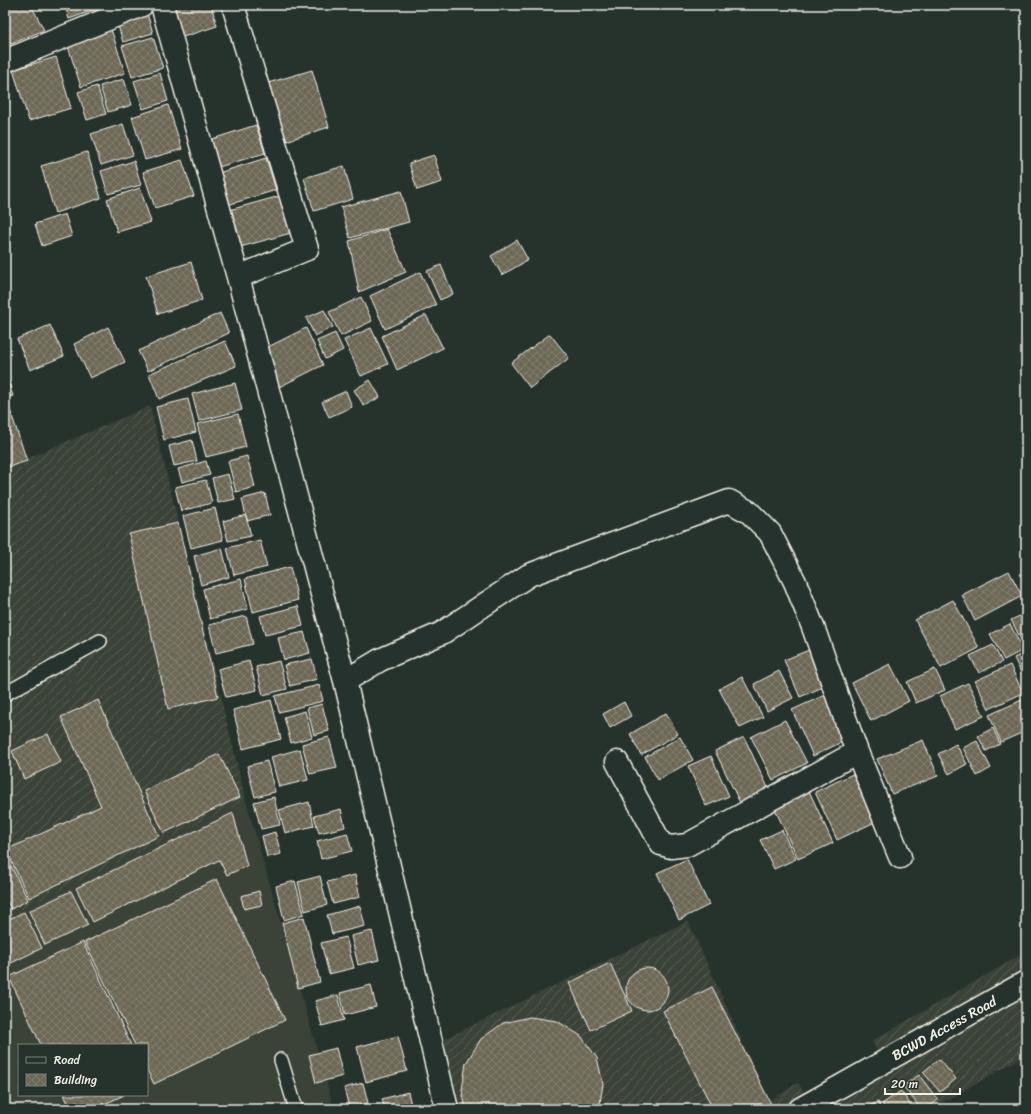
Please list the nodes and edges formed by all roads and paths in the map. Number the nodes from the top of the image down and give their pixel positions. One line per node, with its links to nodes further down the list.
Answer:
1 (142, 5): 4 (street)
2 (162, 5): 5 (street)
3 (233, 5): 5 (street)
4 (5, 61)
5 (238, 277): 7 (street)
6 (100, 641): 8 (lane)
7 (345, 681): 9 (street); 15 (street)
8 (5, 694)
9 (857, 752): 10 (street); 11 (street)
10 (617, 762)
11 (900, 857)
12 (1026, 982): 16 (street, BCWD Access Road)
13 (282, 1060): 14 (lane)
14 (296, 1109)
15 (446, 1109)
16 (800, 1109)

